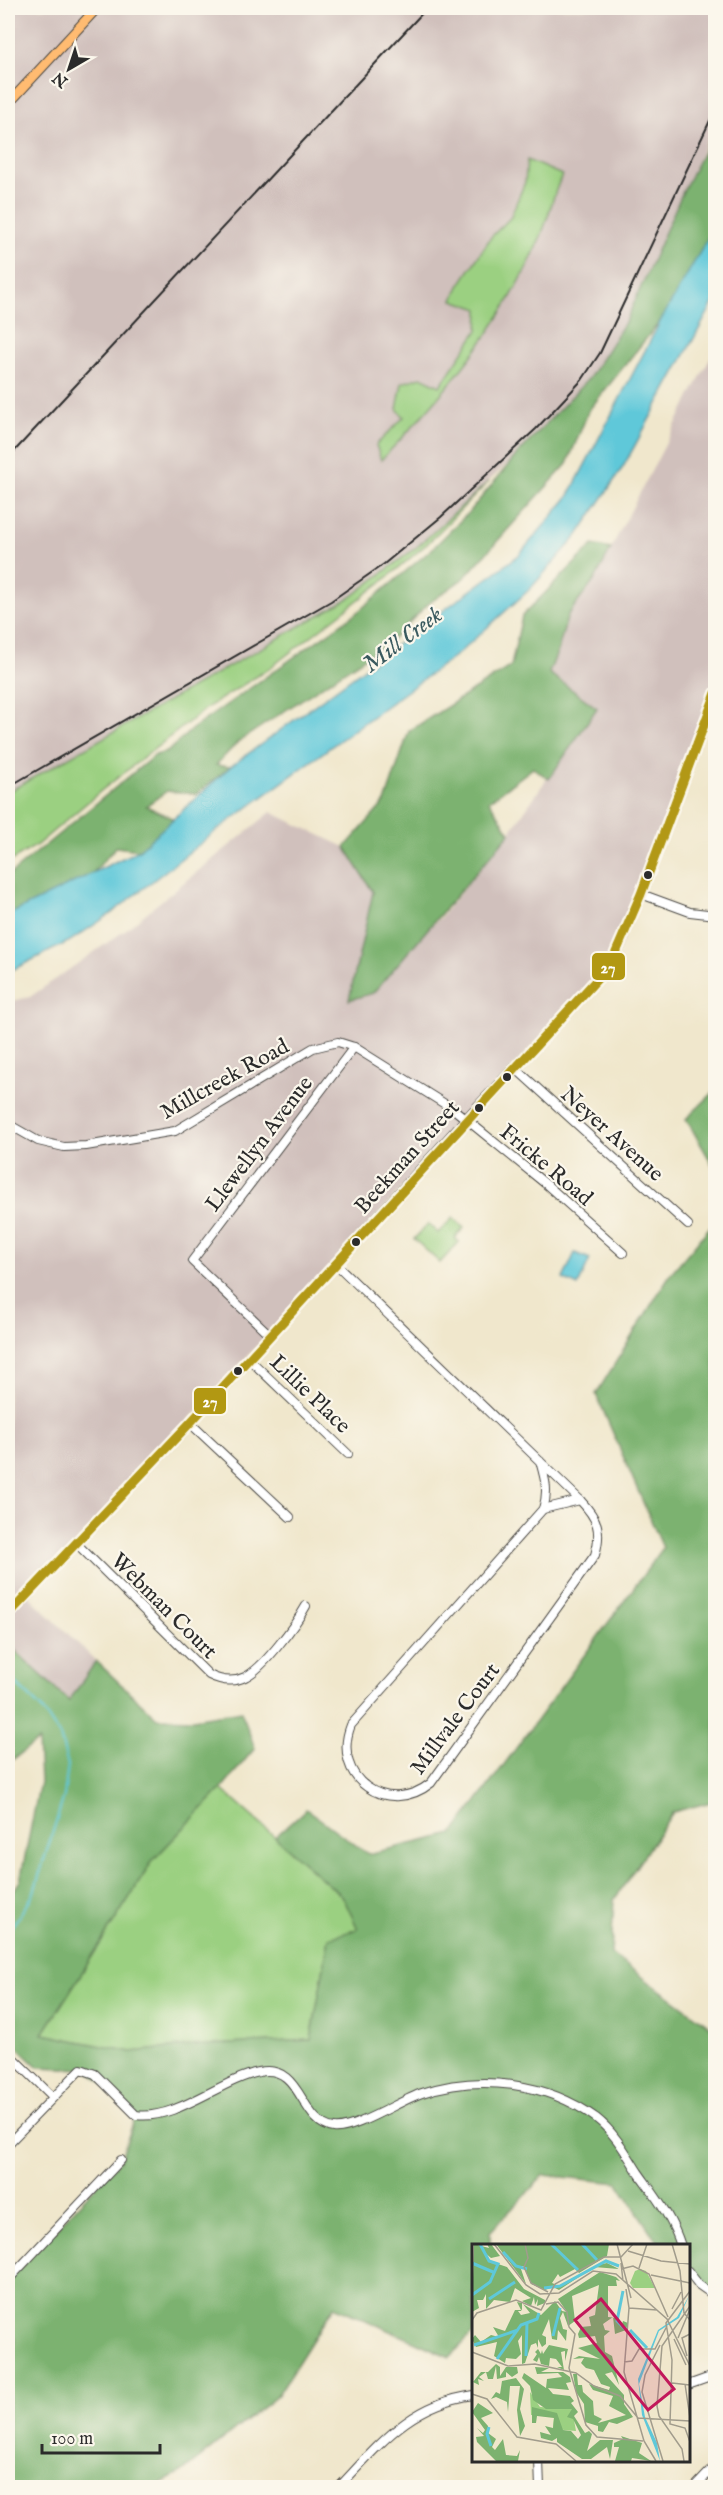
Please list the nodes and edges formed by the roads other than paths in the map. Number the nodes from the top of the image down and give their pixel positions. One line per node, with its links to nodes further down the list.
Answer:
1 (97, 8): 2 (main road)
2 (8, 104)
3 (716, 692): 4 (main road, Beekman Street)
4 (641, 894): 5 (street); 7 (main road, Beekman Street)
5 (716, 915)
6 (354, 1047): 8 (street, Fricke Road); 9 (street, Millcreek Road); 13 (street, Llewellyn Avenue)
7 (514, 1067): 8 (main road, Beekman Street); 10 (street, Neyer Avenue)
8 (466, 1119): 11 (street, Fricke Road); 12 (main road, Beekman Street)
9 (8, 1124)
10 (688, 1225)
11 (623, 1253)
12 (336, 1264): 13 (main road, Beekman Street); 17 (street, Millvale Court)
13 (270, 1335): 14 (main road, Beekman Street)
14 (249, 1359): 15 (main road, Beekman Street); 16 (street, Lillie Place)
15 (190, 1423): 20 (street); 21 (main road, Beekman Street)
16 (348, 1454)
17 (540, 1461): 18 (street, Millvale Court); 19 (street)
18 (580, 1500): 19 (street); 19 (street, Millvale Court)
19 (543, 1509)
20 (290, 1517)
21 (77, 1544): 22 (street, Webman Court); 23 (main road, Beekman Street)
22 (306, 1606)
23 (8, 1615)
24 (8, 2053): 25 (street)
25 (52, 2096): 26 (street); 28 (street)
26 (8, 2144)
27 (121, 2160): 30 (street)
28 (680, 2244)
29 (690, 2274): 31 (street)
30 (8, 2280)
31 (716, 2297)
32 (716, 2375): 33 (street)
33 (690, 2384)
34 (472, 2395): 37 (street)
35 (539, 2462): 38 (street)
36 (716, 2465): 39 (street)
37 (338, 2487)
38 (540, 2487)
39 (694, 2487)

